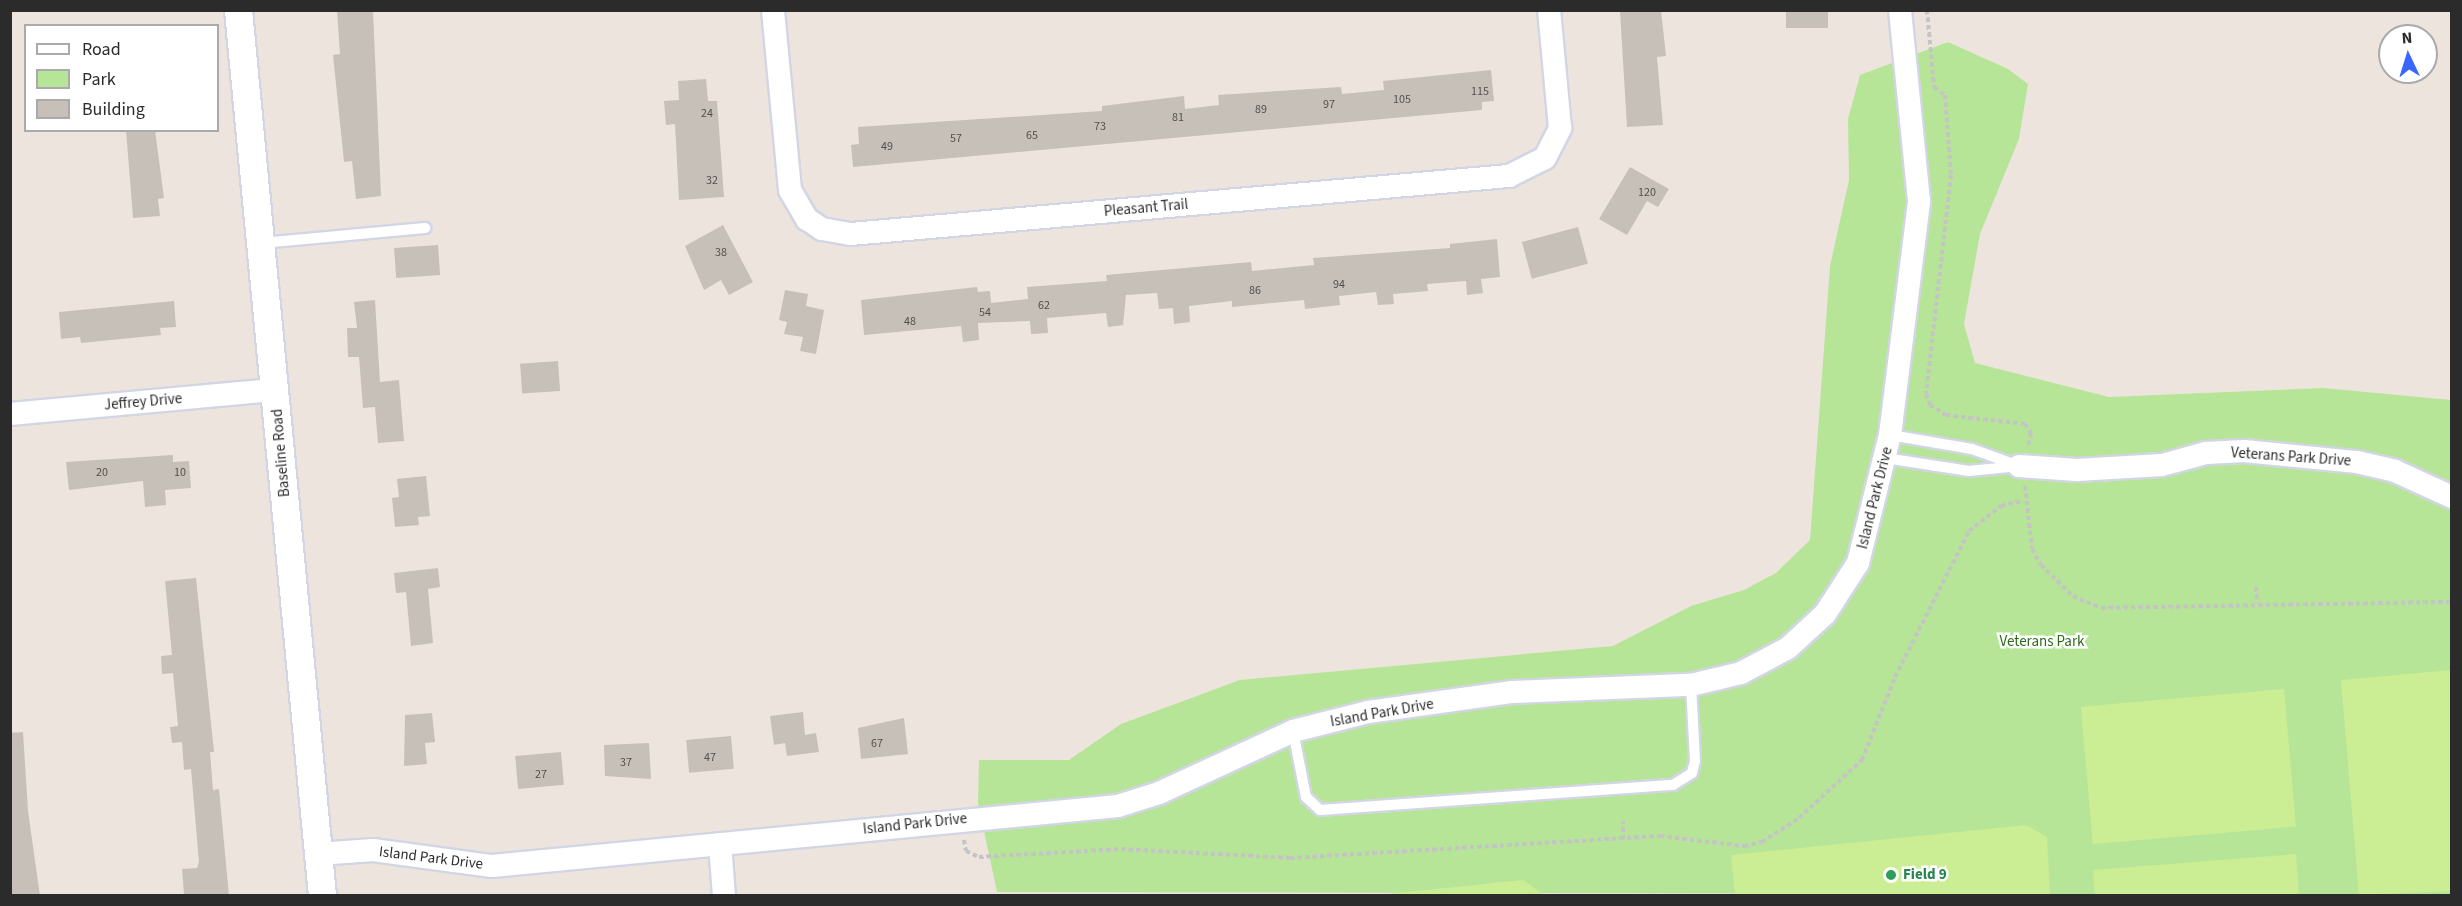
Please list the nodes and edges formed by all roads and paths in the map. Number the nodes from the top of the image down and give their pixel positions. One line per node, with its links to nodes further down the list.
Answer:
1 (238, 10): 7 (street, Baseline Road)
2 (773, 10): 3 (street, Pleasant Trail)
3 (1549, 10)
4 (1900, 10): 10 (street, Island Park Drive)
5 (1927, 10): 12 (path)
6 (425, 228): 7 (lane)
7 (261, 243): 8 (street, Baseline Road)
8 (276, 390): 9 (street, Jeffrey Drive); 24 (street, Baseline Road)
9 (10, 414)
10 (1890, 435): 11 (street, Island Park Drive); 12 (lane, Veterans Park Drive)
11 (1885, 458): 12 (lane, Veterans Park Drive); 18 (street, Island Park Drive)
12 (2022, 467): 13 (street, Veterans Park Drive); 14 (path)
13 (2451, 496)
14 (2024, 501): 17 (path); 22 (path)
15 (2256, 587): 17 (path)
16 (2451, 602): 17 (path)
17 (2257, 603)
18 (1691, 686): 19 (street, Island Park Drive); 19 (lane)
19 (1293, 731): 20 (street, Island Park Drive)
20 (961, 819): 22 (path); 23 (street, Island Park Drive)
21 (1623, 821): 22 (path)
22 (1623, 839)
23 (720, 844): 24 (street, Island Park Drive); 26 (street)
24 (318, 854): 25 (street, Baseline Road)
25 (322, 896)
26 (724, 896)

